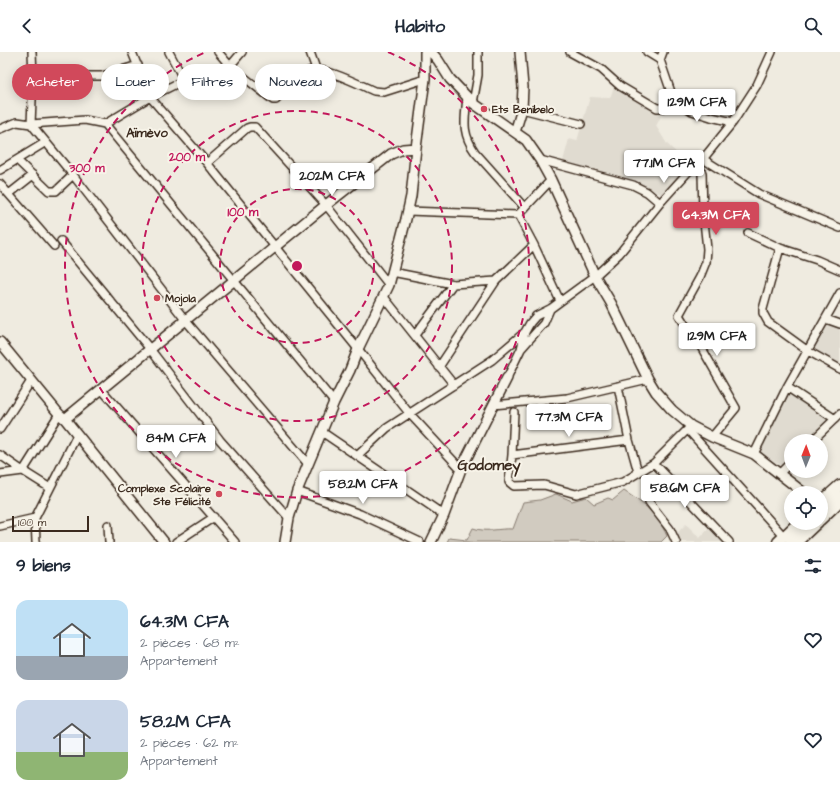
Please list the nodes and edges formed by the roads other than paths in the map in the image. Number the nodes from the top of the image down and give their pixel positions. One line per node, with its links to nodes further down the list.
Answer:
1 (32, 52): 16 (street)
2 (132, 52): 17 (street)
3 (168, 52): 21 (street)
4 (218, 52): 18 (street)
5 (242, 52): 19 (street)
6 (310, 52): 20 (street)
7 (425, 52): 24 (main road)
8 (431, 52): 30 (main road)
9 (478, 52): 30 (street)
10 (520, 52): 31 (main road)
11 (570, 52): 26 (street)
12 (647, 52): 15 (street)
13 (663, 52): 15 (street)
14 (770, 53): 32 (street)
15 (660, 60): 26 (street)
16 (32, 64)
17 (138, 64)
18 (228, 64)
19 (232, 64)
20 (314, 64)
21 (177, 68)
22 (336, 75): 24 (street)
23 (247, 79): 25 (street)
24 (425, 79): 39 (main road)
25 (255, 86)
26 (673, 98): 32 (street)
27 (32, 100): 33 (street)
28 (145, 100): 34 (street)
29 (153, 100): 43 (street)
30 (470, 100): 37 (main road); 52 (street)
31 (522, 109): 35 (street); 37 (main road)
32 (733, 122): 42 (street)
33 (31, 124): 34 (street); 36 (street); 38 (street)
34 (105, 124): 63 (street)
35 (581, 124)
36 (0, 129)
37 (515, 132): 41 (main road)
38 (46, 142): 40 (street); 46 (street)
39 (416, 148): 51 (main road); 53 (main road)
40 (17, 160): 44 (street); 45 (street)
41 (540, 160): 47 (main road); 50 (street)
42 (700, 162): 50 (street); 55 (street); 101 (street)
43 (207, 163): 51 (street); 58 (street)
44 (0, 170)
45 (33, 175): 46 (street); 49 (street)
46 (73, 175): 72 (street)
47 (551, 180): 52 (street); 62 (main road)
48 (0, 184): 49 (street)
49 (9, 194): 79 (street)
50 (660, 203): 62 (street)
51 (326, 205): 58 (main road); 66 (street)
52 (525, 208): 54 (street)
53 (408, 211): 54 (street); 61 (main road)
54 (518, 215): 57 (street)
55 (840, 228)
56 (748, 234): 59 (street)
57 (534, 245): 64 (street); 69 (street)
58 (275, 247): 63 (main road); 77 (street)
59 (780, 248): 60 (street); 80 (street)
60 (840, 270)
61 (392, 272): 65 (street); 66 (main road)
62 (595, 276): 69 (street); 84 (main road)
63 (234, 281): 72 (main road); 90 (street)
64 (496, 281): 65 (street); 81 (street)
65 (453, 284): 75 (street)
66 (389, 285): 68 (main road)
67 (840, 293): 71 (street)
68 (384, 297): 75 (street); 77 (main road)
69 (560, 301): 70 (street)
70 (550, 309): 74 (street); 78 (street)
71 (826, 319): 73 (street); 80 (street)
72 (186, 321): 79 (main road); 108 (street)
73 (840, 324)
74 (524, 332): 78 (street); 86 (street)
75 (415, 335): 81 (street)
76 (0, 342): 85 (main road)
77 (358, 349): 90 (main road); 93 (street)
78 (521, 349): 83 (street)
79 (150, 350): 89 (main road); 128 (street)
80 (808, 351): 82 (street); 88 (street)
81 (439, 367): 86 (street)
82 (840, 369)
83 (507, 378): 91 (main road)
84 (648, 379): 87 (street); 97 (main road)
85 (32, 381): 95 (main road); 96 (street)
86 (454, 385): 93 (street)
87 (618, 386): 91 (street); 102 (street)
88 (787, 387): 94 (street); 103 (street)
89 (102, 390): 95 (main road); 126 (street)
90 (334, 402): 98 (main road)
91 (493, 405): 109 (main road)
92 (514, 412): 105 (street)
93 (409, 413): 106 (street); 109 (street)
94 (837, 416): 99 (street)
95 (62, 417): 100 (main road); 111 (street)
96 (1, 423)
97 (690, 428): 101 (main road); 107 (street); 134 (street)
98 (322, 432): 106 (street); 108 (main road)
99 (819, 434)
100 (77, 435): 117 (street); 137 (main road)
101 (712, 437): 103 (main road)
102 (629, 440): 105 (street); 112 (street)
103 (754, 454): 113 (main road)
104 (0, 455): 111 (street)
105 (512, 455): 112 (street)
106 (357, 456): 125 (street)
107 (654, 463): 112 (street); 144 (street)
108 (308, 464): 118 (main road)
109 (461, 469): 125 (main road)
110 (784, 469): 113 (street)
111 (23, 471): 114 (street); 117 (street)
112 (638, 472)
113 (780, 473): 116 (main road)
114 (0, 474)
115 (840, 485): 121 (highway)
116 (796, 486)
117 (50, 488): 127 (street)
118 (297, 491): 128 (main road); 141 (street)
119 (840, 496): 123 (highway)
120 (649, 502): 143 (street)
121 (828, 502)
122 (840, 503): 124 (street)
123 (828, 505)
124 (828, 507)
125 (444, 515): 142 (main road)
126 (214, 517): 138 (street); 139 (street)
127 (35, 518): 130 (street); 135 (street)
128 (289, 518): 140 (main road)
129 (108, 525): 136 (street)
130 (0, 526)
131 (791, 530): 145 (highway)
132 (804, 530): 146 (highway)
133 (812, 530): 147 (street)
134 (780, 532)
135 (36, 542)
136 (109, 542)
137 (164, 542)
138 (176, 542)
139 (235, 542)
140 (285, 542)
141 (420, 542)
142 (431, 542)
143 (676, 542)
144 (729, 542)
145 (778, 542)
146 (791, 542)
147 (799, 542)

